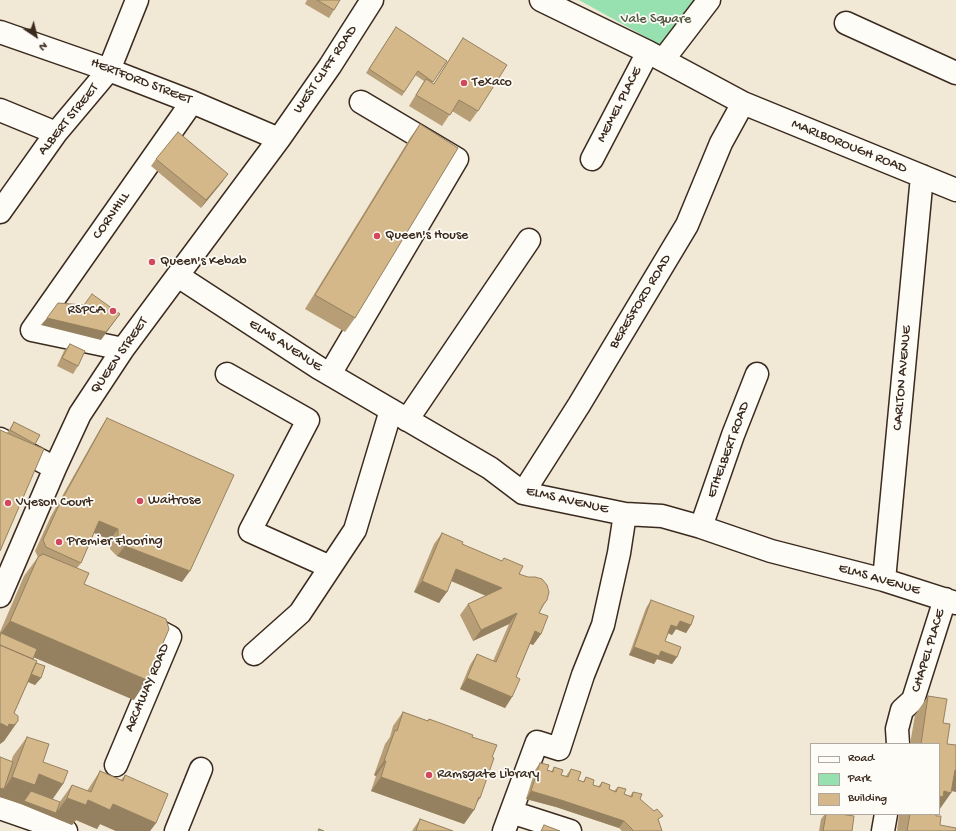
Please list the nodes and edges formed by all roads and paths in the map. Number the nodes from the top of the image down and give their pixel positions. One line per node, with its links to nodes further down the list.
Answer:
1 (137, 0): 8 (street, ALBERT STREET)
2 (372, 0): 15 (street, WEST CLIFF ROAD)
3 (541, 0): 7 (street)
4 (709, 0): 7 (street)
5 (846, 23): 9 (street)
6 (0, 32): 8 (street, HERTFORD STREET)
7 (655, 56): 12 (street); 16 (street, MEMEL PLACE)
8 (109, 70): 10 (street, HERTFORD STREET); 14 (street, ALBERT STREET)
9 (956, 73)
10 (192, 102): 15 (street, HERTFORD STREET); 22 (street, CORNHILL)
11 (361, 102): 24 (street)
12 (743, 103): 17 (street, MARLBOROUGH ROAD); 29 (street, BERESFORD ROAD)
13 (3, 116): 14 (street)
14 (56, 133): 19 (street, ALBERT STREET)
15 (279, 139): 21 (street, QUEEN STREET)
16 (592, 159)
17 (922, 176): 18 (street, MARLBOROUGH ROAD); 35 (street, CARLTON AVENUE)
18 (956, 190)
19 (0, 212)
20 (529, 240): 26 (street)
21 (178, 276): 22 (street, QUEEN STREET); 24 (street, ELMS AVENUE)
22 (122, 350): 28 (street, QUEEN STREET)
23 (228, 374): 34 (street)
24 (330, 374): 26 (street, ELMS AVENUE)
25 (757, 374): 31 (street, ETHELBERT ROAD)
26 (399, 415): 29 (street, ELMS AVENUE); 34 (street)
27 (0, 439): 28 (street)
28 (55, 468): 32 (street, QUEEN STREET)
29 (523, 493): 30 (street, ELMS AVENUE)
30 (625, 514): 31 (street, ELMS AVENUE); 45 (street)
31 (701, 526): 35 (street, ELMS AVENUE)
32 (17, 557): 33 (street); 36 (street, QUEEN STREET)
33 (37, 567)
34 (330, 567): 39 (street)
35 (884, 580): 37 (street, ELMS AVENUE)
36 (0, 596)
37 (950, 601): 40 (street, CHAPEL PLACE)
38 (124, 612): 41 (street, ARCHWAY ROAD)
39 (254, 654)
40 (898, 743)
41 (116, 765)
42 (201, 769): 47 (street)
43 (0, 808): 46 (street)
44 (886, 815): 49 (street)
45 (508, 822): 48 (street)
46 (66, 831)
47 (176, 831)
48 (570, 831)
49 (883, 831)

